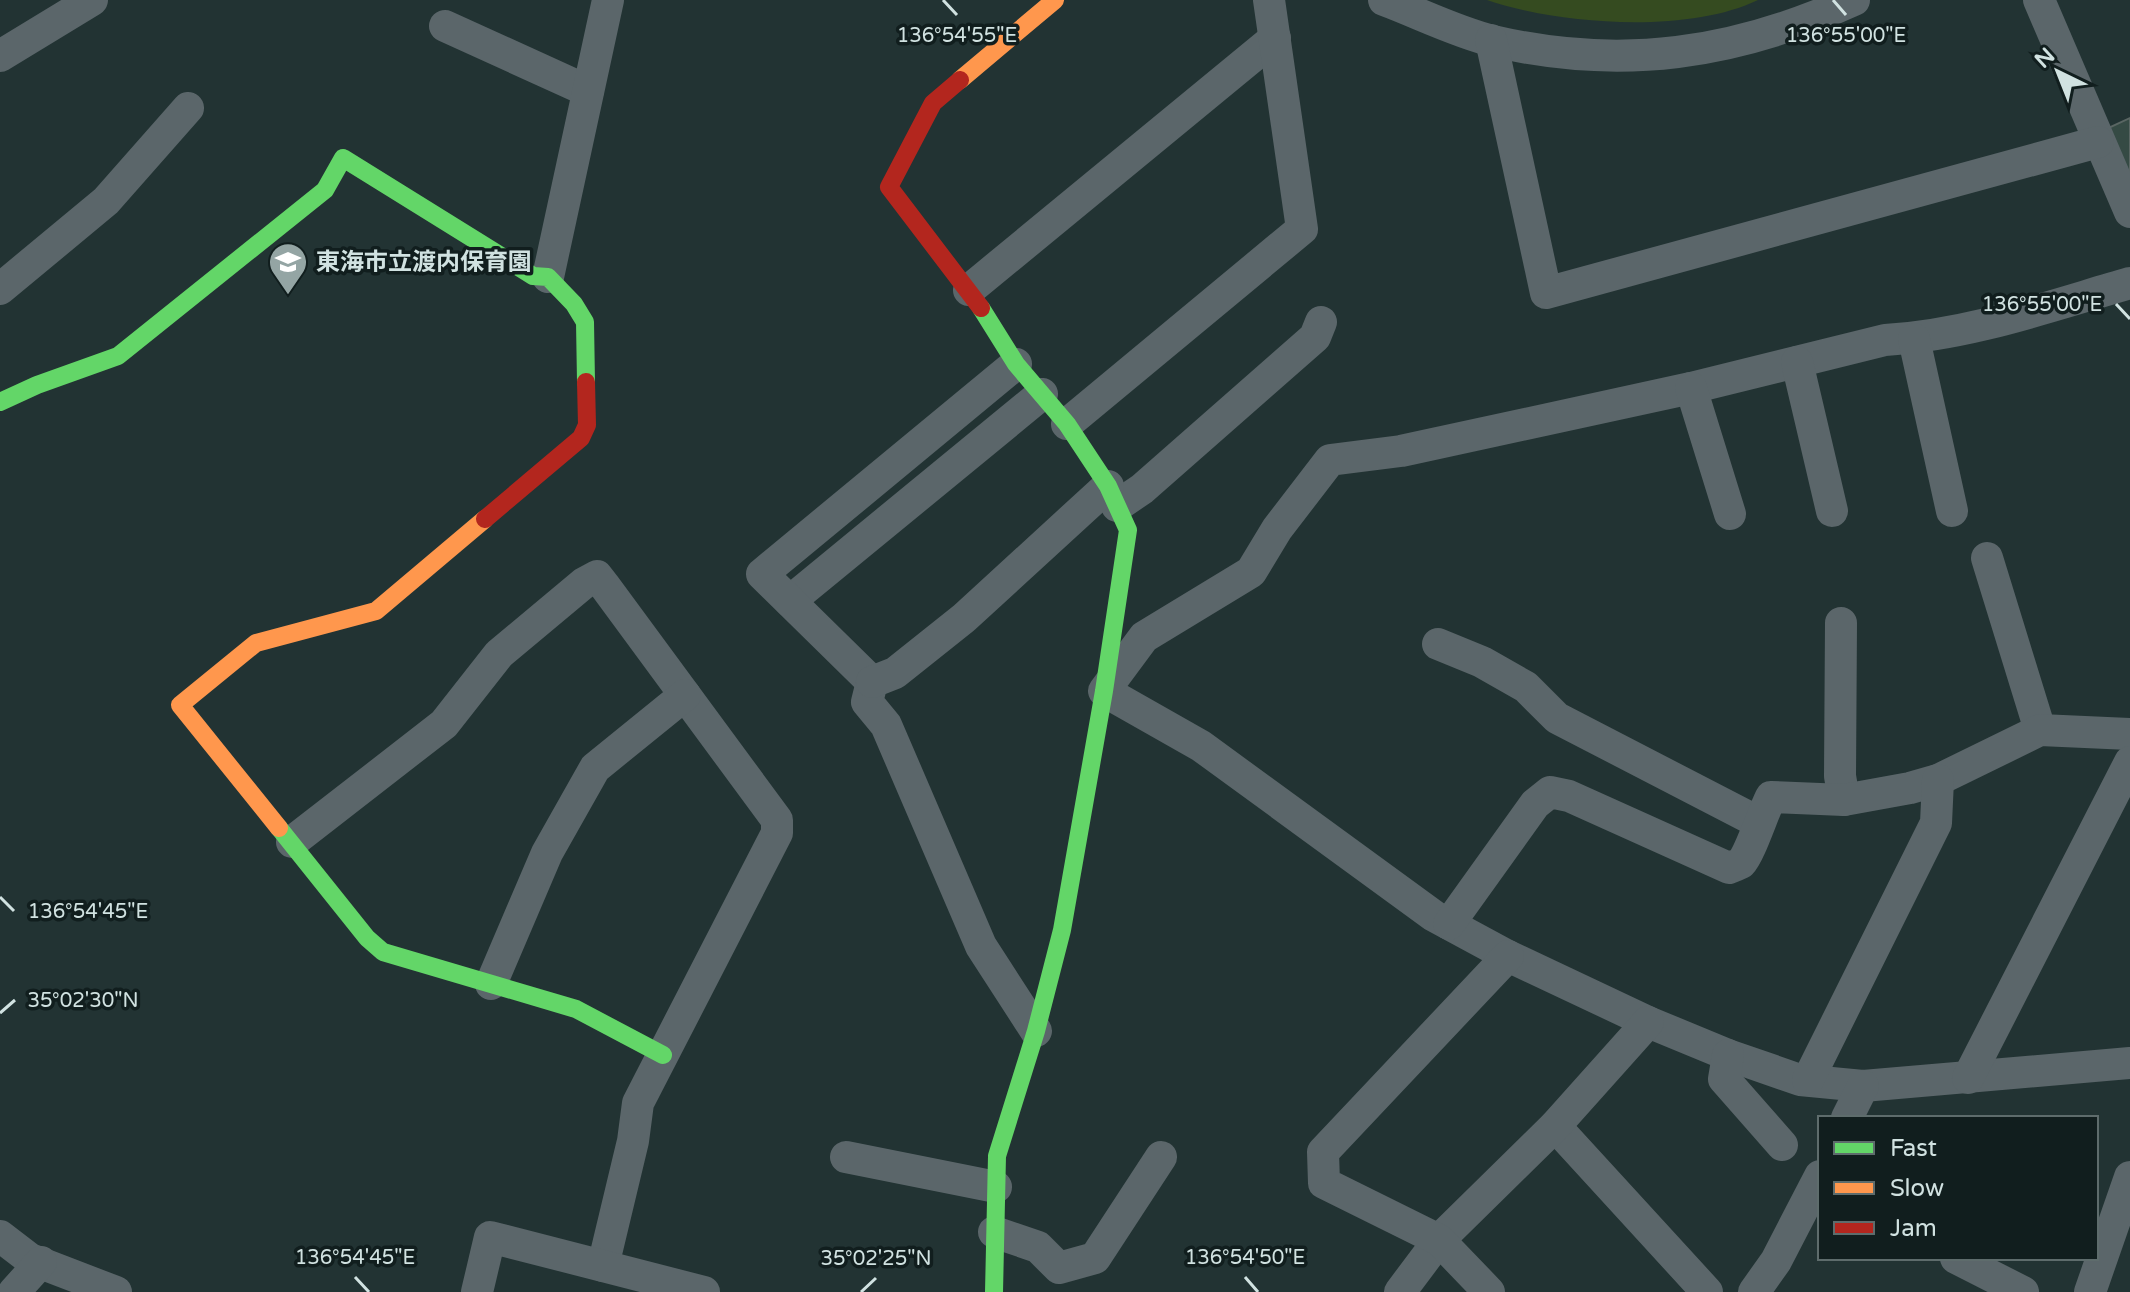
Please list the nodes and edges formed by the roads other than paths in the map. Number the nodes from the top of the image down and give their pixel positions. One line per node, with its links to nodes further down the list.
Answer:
1 (92, 0): 11 (street)
2 (608, 0): 12 (street)
3 (1055, 0): 19 (street)
4 (1269, 0): 9 (street)
5 (1384, 0): 10 (street)
6 (1854, 0): 10 (street)
7 (2039, 0): 14 (street)
8 (445, 26): 12 (street)
9 (1275, 38): 19 (street); 27 (street)
10 (1491, 40): 14 (street)
11 (0, 56)
12 (588, 91): 16 (street)
13 (188, 108): 18 (street)
14 (2098, 142): 15 (street)
15 (2130, 212)
16 (548, 277): 26 (street); 45 (street)
17 (2130, 283): 21 (street)
18 (0, 289)
19 (969, 290): 23 (street)
20 (1321, 322): 28 (street)
21 (1914, 339): 22 (street); 30 (street)
22 (1797, 362): 24 (street); 29 (street)
23 (1016, 364): 25 (street); 33 (street)
24 (1691, 388): 31 (street); 37 (street)
25 (1042, 394): 27 (street); 33 (street)
26 (0, 402)
27 (1067, 424): 28 (street)
28 (1112, 496): 36 (street); 37 (street)
29 (1832, 511)
30 (1952, 511)
31 (1730, 514)
32 (1987, 558): 39 (street)
33 (790, 601): 36 (street)
34 (1841, 623): 43 (street)
35 (1438, 644): 44 (street)
36 (872, 682): 50 (street)
37 (1104, 691): 46 (street); 50 (street)
38 (685, 695): 45 (street); 48 (street); 51 (street)
39 (2040, 730): 40 (street); 42 (street)
40 (2130, 734)
41 (2130, 762): 54 (street)
42 (1938, 780): 43 (street); 55 (street)
43 (1844, 800): 44 (street)
44 (1758, 822): 46 (street)
45 (292, 842): 48 (street)
46 (1449, 924): 47 (street)
47 (1508, 956): 49 (street); 67 (street)
48 (491, 984): 51 (street)
49 (1648, 1022): 52 (street); 58 (street)
50 (1036, 1031): 64 (street)
51 (663, 1055): 70 (street)
52 (1728, 1055): 55 (street); 59 (street)
53 (2130, 1063): 54 (street)
54 (1968, 1078): 56 (street)
55 (1808, 1080): 56 (street)
56 (1863, 1086): 57 (street)
57 (1848, 1116)
58 (1555, 1126): 67 (street); 78 (street)
59 (1782, 1145)
60 (846, 1157): 64 (street)
61 (1161, 1157): 65 (street)
62 (2130, 1177): 81 (street)
63 (1818, 1183): 79 (street)
64 (996, 1187): 65 (street)
65 (994, 1232): 75 (street)
66 (0, 1236): 69 (street)
67 (1439, 1240): 76 (street); 77 (street)
68 (1960, 1260): 80 (street)
69 (41, 1262): 71 (street); 72 (street)
70 (603, 1266): 73 (street); 74 (street)
71 (14, 1292)
72 (116, 1292)
73 (477, 1292)
74 (704, 1292)
75 (994, 1292)
76 (1400, 1292)
77 (1489, 1292)
78 (1707, 1292)
79 (1754, 1292)
80 (2023, 1292)
81 (2090, 1292)

